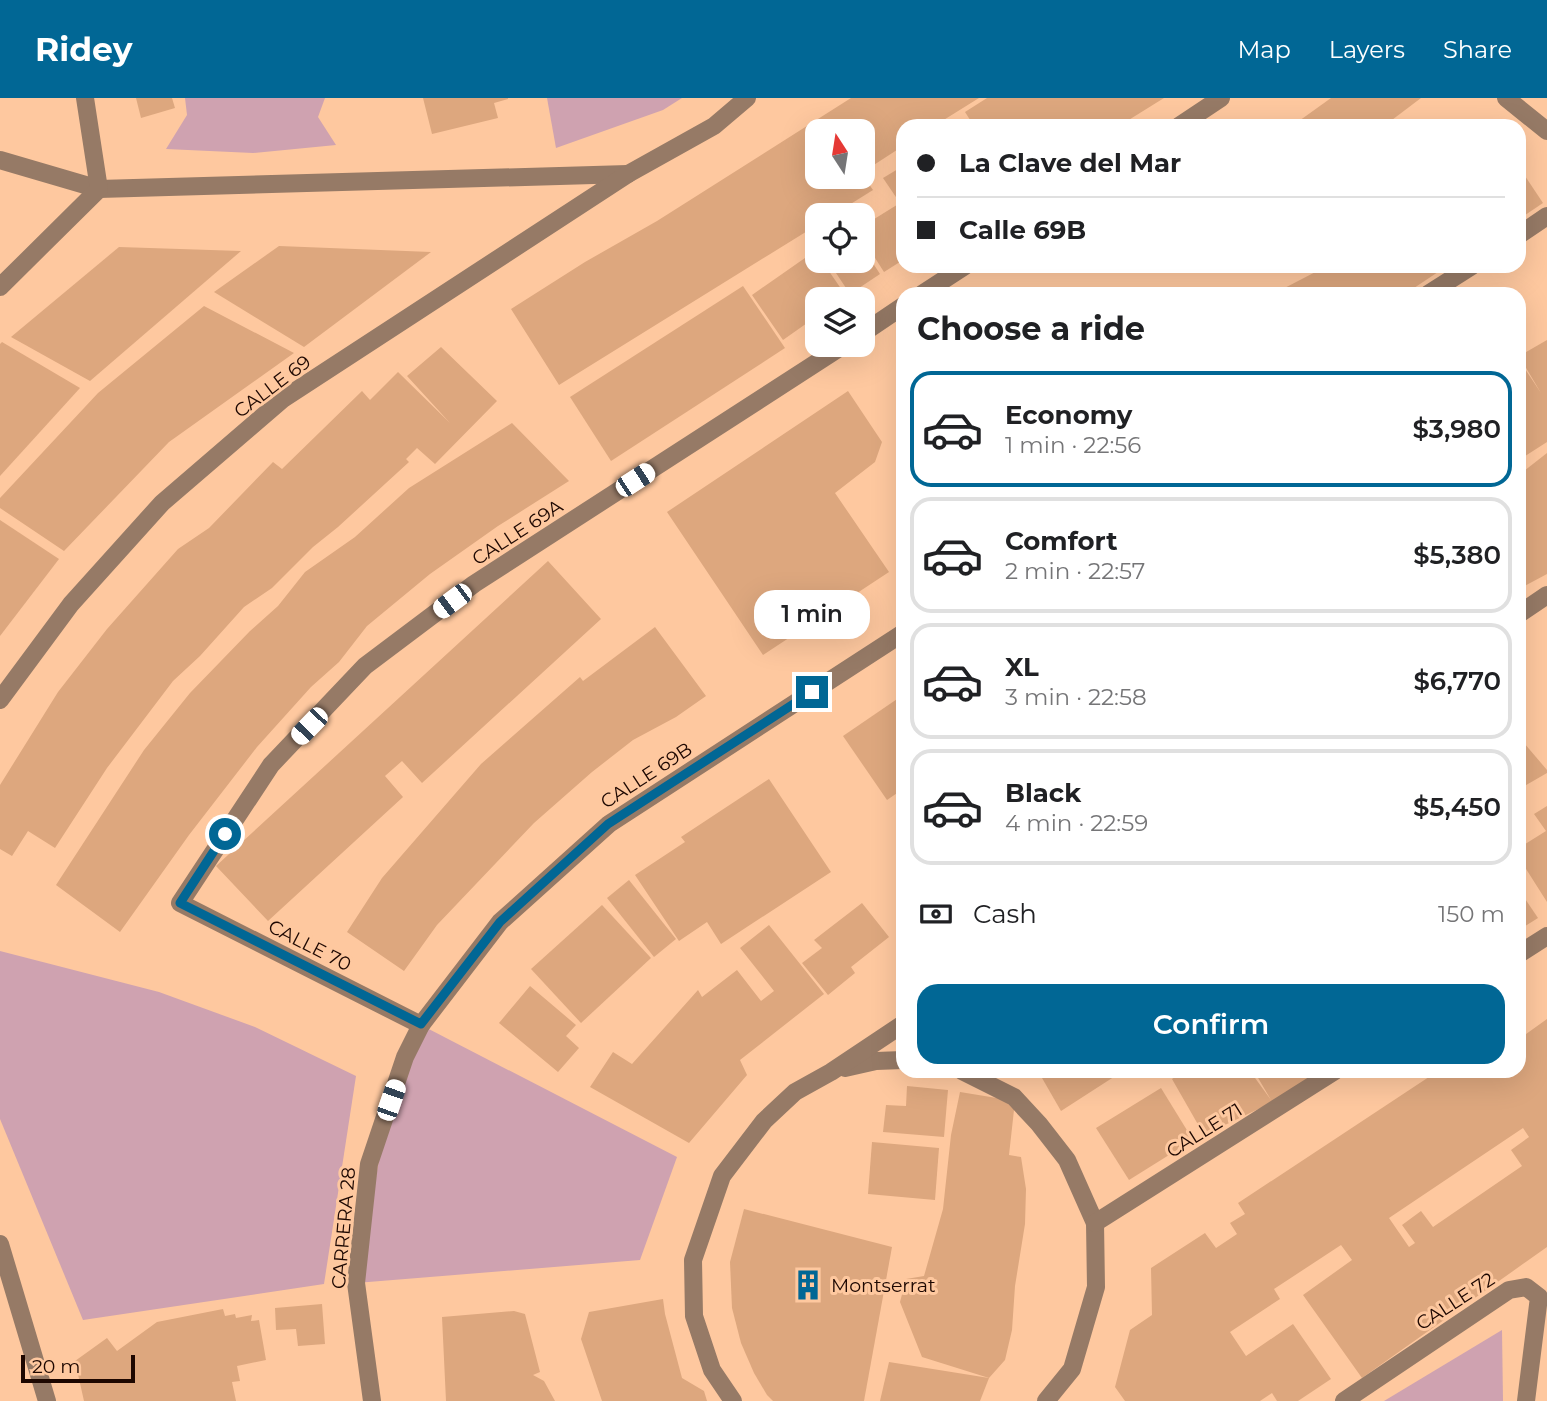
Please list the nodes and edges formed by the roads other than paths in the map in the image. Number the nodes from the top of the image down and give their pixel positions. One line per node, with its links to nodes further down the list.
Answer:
1 (85, 98): 9 (street)
2 (747, 98): 8 (street, CALLE 69)
3 (1222, 98): 5 (street)
4 (1506, 98): 6 (street)
5 (1190, 119)
6 (1547, 131)
7 (0, 160): 9 (street, CALLE 69)
8 (628, 174): 9 (street, CALLE 69); 23 (street, CALLE 69)
9 (99, 189): 14 (street)
10 (1547, 216): 11 (street)
11 (1526, 230)
12 (954, 273): 15 (street)
13 (1461, 273): 16 (street)
14 (0, 287)
15 (933, 287)
16 (1439, 287)
17 (896, 311): 18 (street)
18 (875, 324)
19 (825, 357): 24 (street, CALLE 69A)
20 (1547, 595): 21 (street)
21 (1526, 609)
22 (896, 639): 27 (street, CALLE 69B)
23 (0, 700)
24 (180, 903): 27 (street, CALLE 70)
25 (1547, 936): 26 (street)
26 (1526, 950)
27 (421, 1024): 36 (street, CARRERA 28)
28 (896, 1029): 30 (street)
29 (896, 1060): 30 (street)
30 (831, 1072): 37 (street)
31 (976, 1078): 33 (street)
32 (1324, 1078): 33 (street, CALLE 71)
33 (1095, 1223): 38 (street)
34 (0, 1244): 35 (street)
35 (47, 1401)
36 (372, 1401)
37 (733, 1401)
38 (1046, 1401)
39 (1344, 1401): 40 (street, CALLE 72)
40 (1526, 1401)

